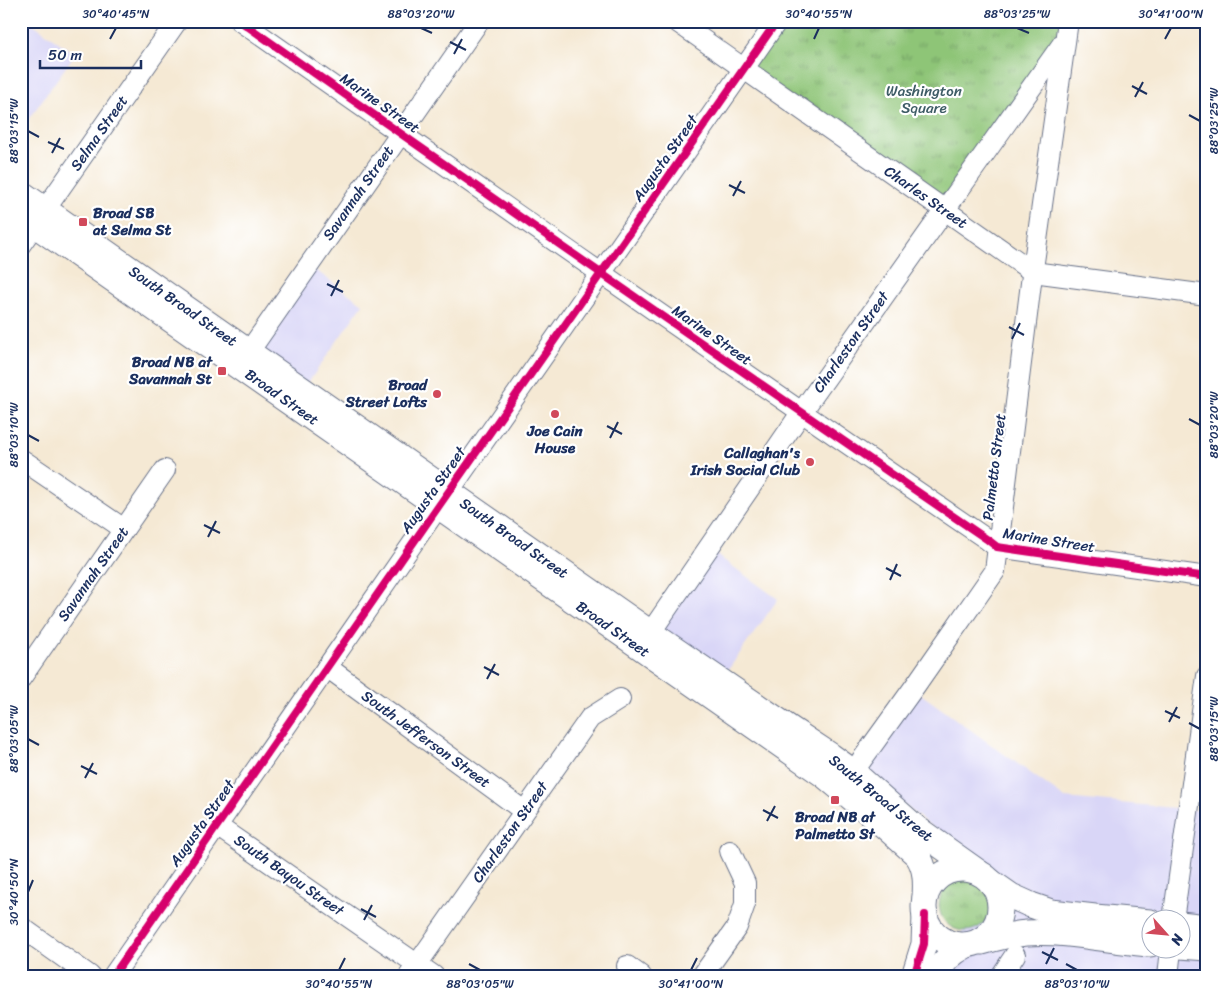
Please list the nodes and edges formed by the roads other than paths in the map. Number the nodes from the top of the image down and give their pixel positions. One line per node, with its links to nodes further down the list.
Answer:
1 (177, 21): 11 (street, Selma Street)
2 (240, 21): 8 (street, Marine Street)
3 (479, 21): 8 (street, Savannah Street)
4 (676, 21): 7 (street, Charles Street)
5 (777, 21): 7 (street, Augusta Street)
6 (1066, 30): 10 (street, Charleston Street); 12 (street, Palmetto Street)
7 (744, 69): 10 (street, Charles Street); 13 (street, Augusta Street)
8 (400, 134): 13 (street, Marine Street); 15 (street, Savannah Street)
9 (21, 193): 11 (main road)
10 (944, 209): 12 (street, Charles Street); 16 (street, Charleston Street)
11 (31, 223): 15 (main road, Broad Street)
12 (1033, 272): 14 (street, Charles Street); 21 (street, Palmetto Street)
13 (600, 274): 16 (street, Marine Street); 19 (street, Augusta Street)
14 (1207, 294)
15 (243, 359): 19 (main road, Broad Street)
16 (801, 413): 21 (street, Marine Street); 23 (street, Charleston Street)
17 (21, 459): 20 (street)
18 (165, 470): 20 (street, Savannah Street)
19 (443, 500): 23 (main road, Broad Street); 24 (street, Augusta Street)
20 (124, 529): 26 (street, Savannah Street)
21 (997, 547): 22 (street, Marine Street); 28 (street, Palmetto Street)
22 (1207, 577)
23 (644, 639): 28 (main road, South Broad Street); 33 (main road, Broad Street)
24 (327, 667): 29 (street, South Jefferson Street); 30 (street, Augusta Street)
25 (1207, 676): 34 (street)
26 (21, 678)
27 (620, 699): 29 (street, Charleston Street)
28 (853, 772): 32 (main road, South Broad Street)
29 (524, 811): 45 (street, Charleston Street)
30 (217, 826): 45 (street, South Bayou Street); 47 (street, Augusta Street)
31 (730, 851): 49 (street)
32 (985, 877): 33 (main road); 35 (main road, South Broad Street); 40 (main road)
33 (925, 906): 40 (main road); 50 (main road, Broad Street)
34 (1175, 910)
35 (1140, 921)
36 (1190, 925): 38 (main road)
37 (21, 927): 46 (street)
38 (1207, 927)
39 (1140, 943): 40 (main road)
40 (973, 944): 51 (main road)
41 (1190, 947): 42 (main road)
42 (1207, 948)
43 (1016, 955): 52 (street)
44 (1170, 960): 53 (street)
45 (413, 970): 48 (street, South Bayou Street)
46 (90, 976)
47 (113, 976)
48 (434, 976)
49 (702, 976)
50 (914, 976)
51 (935, 976)
52 (1001, 976)
53 (1168, 976)

